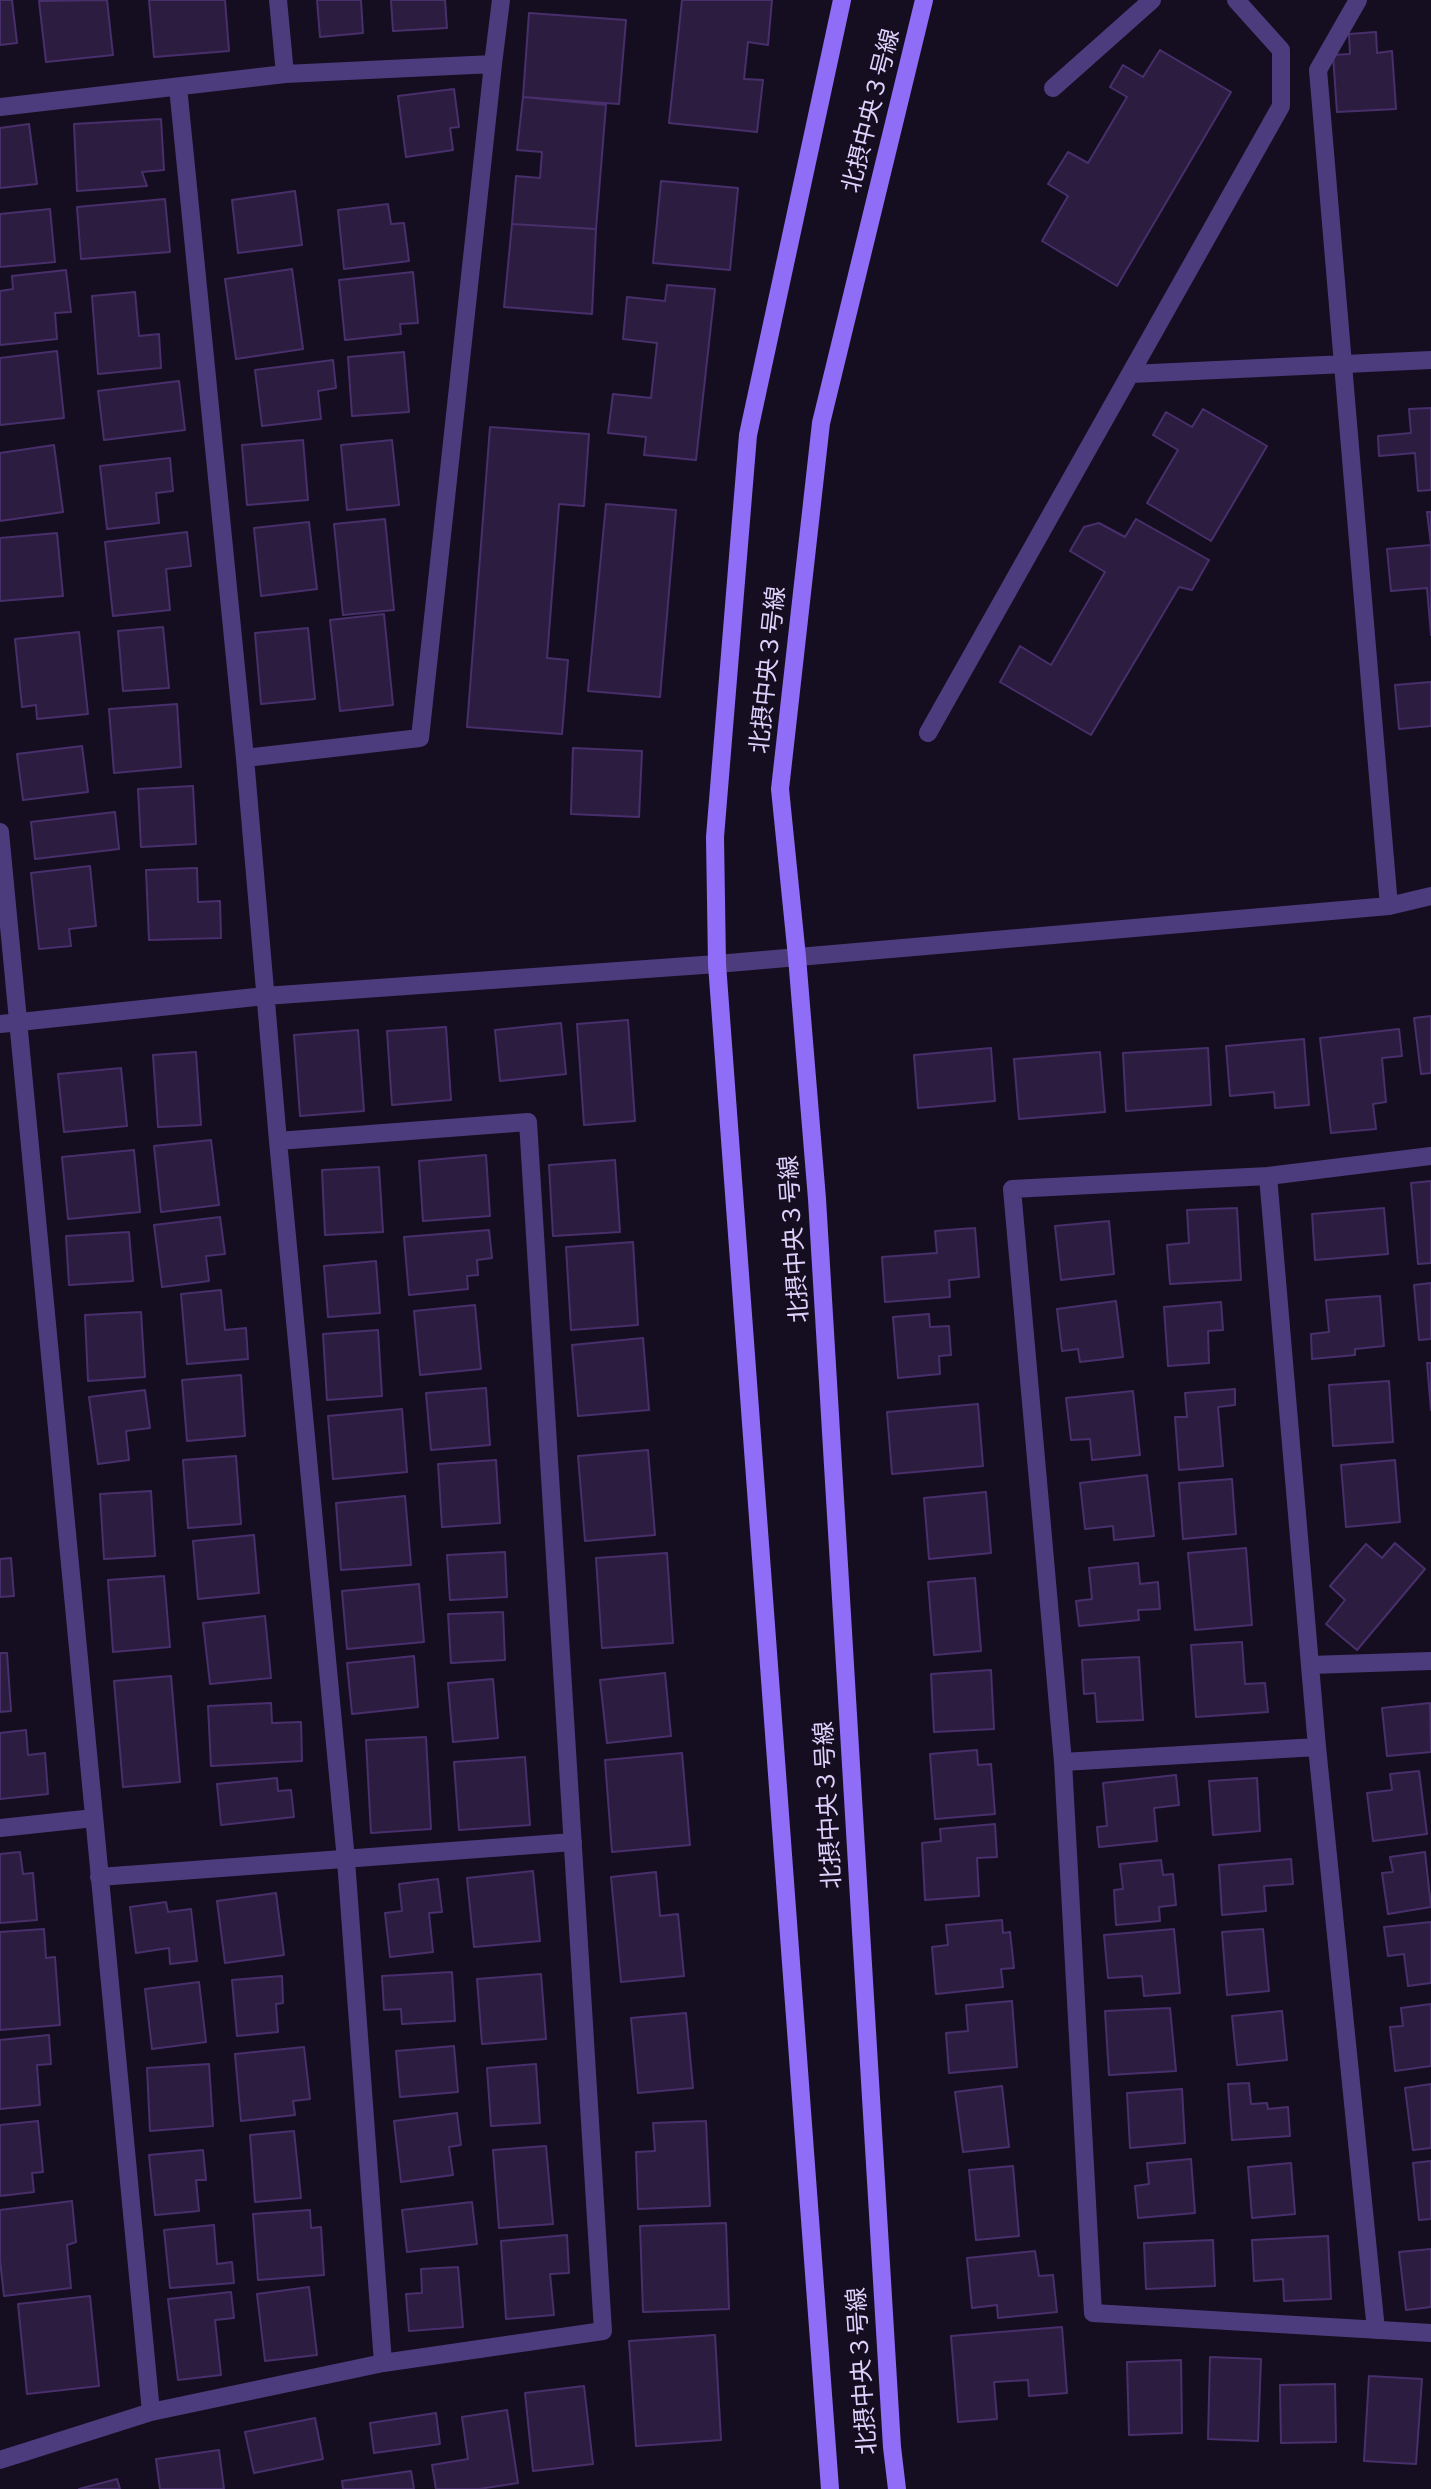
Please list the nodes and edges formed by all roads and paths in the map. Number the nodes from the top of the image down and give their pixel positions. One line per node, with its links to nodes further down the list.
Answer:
1 (278, 0): 9 (street)
2 (501, 0): 8 (street)
3 (842, 0): 22 (street, 北摂中央３号線)
4 (924, 0): 21 (street, 北摂中央３号線)
5 (1152, 0): 11 (street)
6 (1236, 0): 15 (street)
7 (1358, 0): 14 (street)
8 (493, 64): 9 (street); 17 (street)
9 (285, 74): 10 (street)
10 (178, 88): 12 (street); 17 (street)
11 (1053, 88)
12 (0, 107)
13 (1431, 360): 14 (street)
14 (1343, 366): 15 (street); 20 (street)
15 (1131, 374): 16 (street)
16 (928, 733)
17 (245, 758): 23 (street)
18 (0, 832): 24 (street)
19 (1431, 896): 20 (street)
20 (1389, 906): 21 (street)
21 (797, 957): 22 (street); 43 (street, 北摂中央３号線)
22 (717, 964): 23 (street); 42 (street, 北摂中央３号線)
23 (265, 996): 24 (street); 25 (street)
24 (9, 1023): 32 (street)
25 (278, 1142): 34 (street); 35 (street)
26 (1431, 1156): 27 (street)
27 (1268, 1176): 29 (street); 31 (street)
28 (1431, 1661): 29 (street)
29 (1310, 1665): 30 (street)
30 (1317, 1748): 31 (street); 37 (street)
31 (1063, 1762): 37 (street)
32 (94, 1818): 33 (street); 36 (street)
33 (0, 1828)
34 (573, 1842): 35 (street); 39 (street)
35 (346, 1860): 36 (street); 39 (street)
36 (99, 1877): 40 (street)
37 (1376, 2330): 38 (street)
38 (1431, 2333)
39 (383, 2363): 40 (street)
40 (151, 2412): 41 (street)
41 (0, 2460)
42 (830, 2489)
43 (897, 2489)

